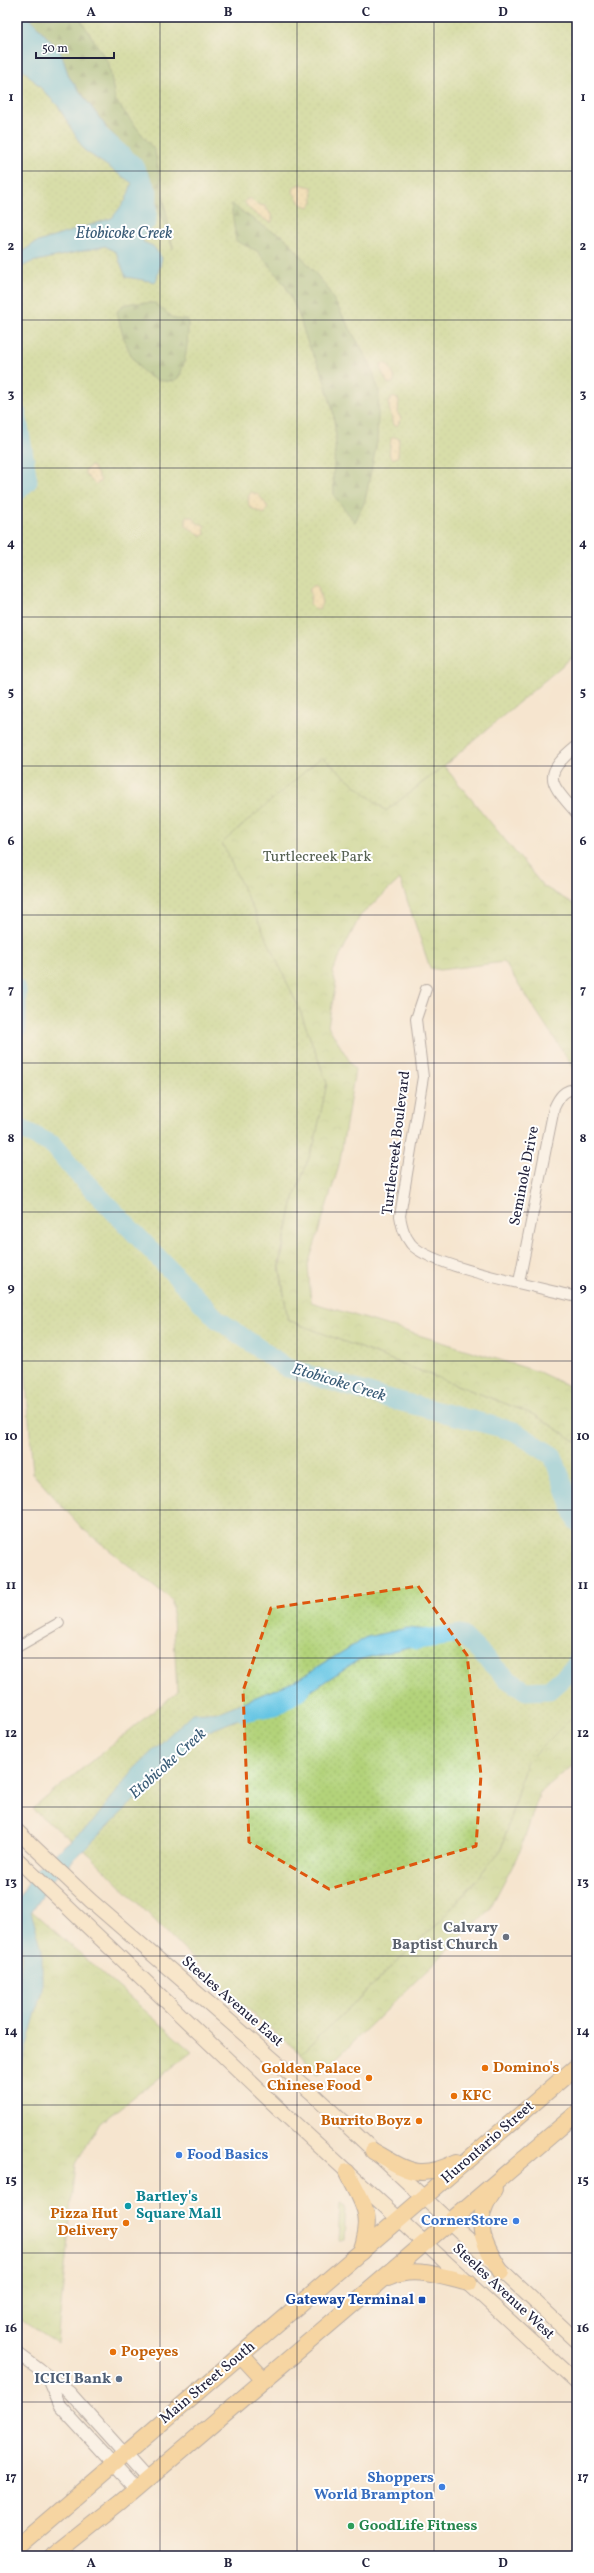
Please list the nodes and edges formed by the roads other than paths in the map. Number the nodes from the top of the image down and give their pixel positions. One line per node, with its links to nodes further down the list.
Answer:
1 (577, 746): 2 (street)
2 (577, 814)
3 (426, 989): 5 (street, Turtlecreek Boulevard)
4 (577, 1090): 5 (street, Seminole Drive)
5 (519, 1282): 6 (street, Turtlecreek Boulevard)
6 (577, 1297)
7 (59, 1623): 8 (street)
8 (17, 1647)
9 (17, 1832): 13 (main road, Steeles Avenue East)
10 (17, 1859): 15 (main road)
11 (577, 2066): 14 (main road, Hurontario Street)
12 (577, 2113): 16 (main road)
13 (373, 2151): 14 (main road); 17 (main road, Steeles Avenue East)
14 (478, 2152): 17 (main road, Hurontario Street)
15 (347, 2172): 18 (main road); 21 (main road)
16 (505, 2174): 19 (main road); 22 (main road)
17 (424, 2199): 18 (main road, Hurontario Street); 19 (main road, Steeles Avenue West)
18 (399, 2220): 20 (main road, Steeles Avenue West); 21 (main road, Main Street South)
19 (449, 2222): 20 (main road); 22 (main road, Steeles Avenue West)
20 (425, 2243): 23 (main road); 24 (main road, Steeles Avenue West)
21 (360, 2254): 27 (main road, Main Street South)
22 (501, 2272): 25 (main road, Steeles Avenue West)
23 (380, 2282): 24 (main road); 28 (main road)
24 (469, 2283): 29 (main road, Steeles Avenue West)
25 (577, 2341)
26 (17, 2353): 30 (street)
27 (241, 2355): 28 (main road); 30 (main road, Main Street South)
28 (264, 2380): 31 (main road)
29 (577, 2383)
30 (119, 2459): 31 (street); 32 (main road, Main Street South)
31 (141, 2484): 33 (main road)
32 (17, 2547)
33 (53, 2556)

